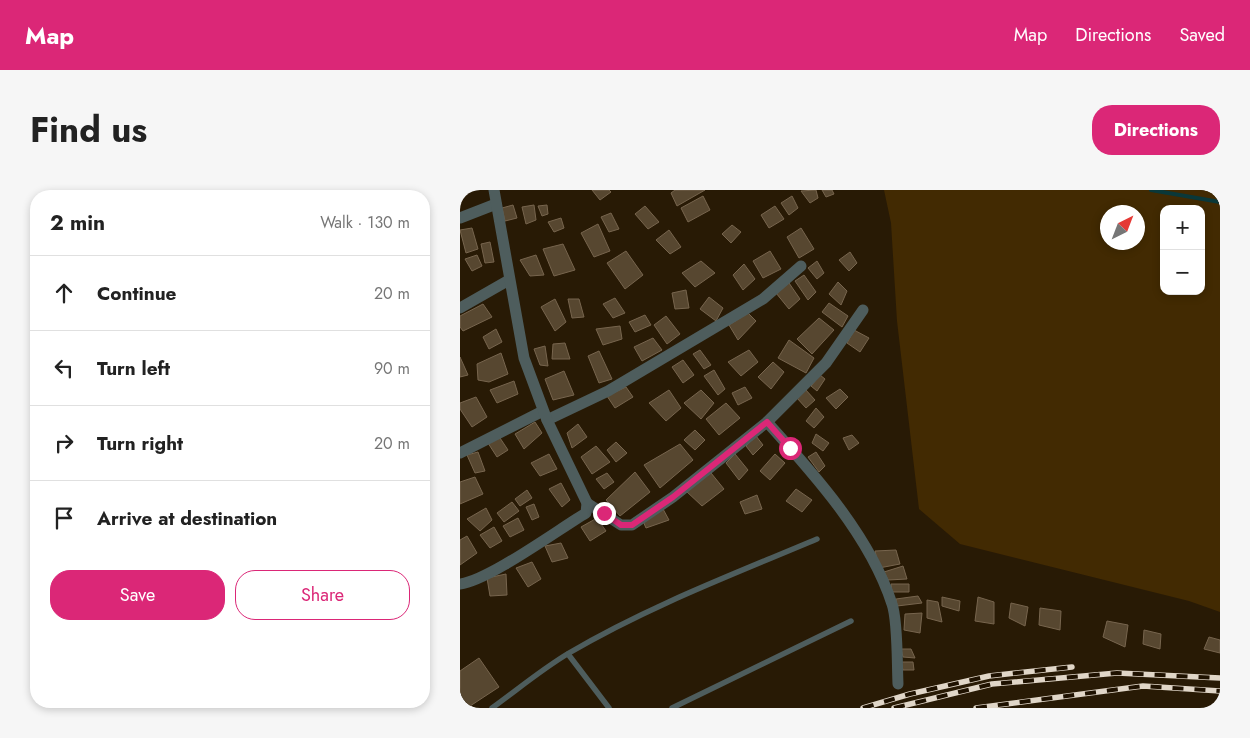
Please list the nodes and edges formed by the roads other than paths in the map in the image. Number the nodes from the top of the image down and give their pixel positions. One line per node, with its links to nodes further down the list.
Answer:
1 (494, 190): 2 (street)
2 (496, 204): 3 (street); 5 (street)
3 (460, 218)
4 (801, 266): 8 (street)
5 (509, 280): 6 (street); 8 (street)
6 (460, 308)
7 (863, 310): 9 (street)
8 (545, 416): 10 (street); 11 (street)
9 (767, 422): 11 (street); 16 (street)
10 (460, 453)
11 (586, 502): 13 (street)
12 (818, 539): 15 (lane)
13 (460, 584)
14 (851, 621): 19 (lane)
15 (568, 654): 17 (lane); 18 (lane)
16 (898, 684)
17 (492, 708)
18 (609, 708)
19 (672, 708)

